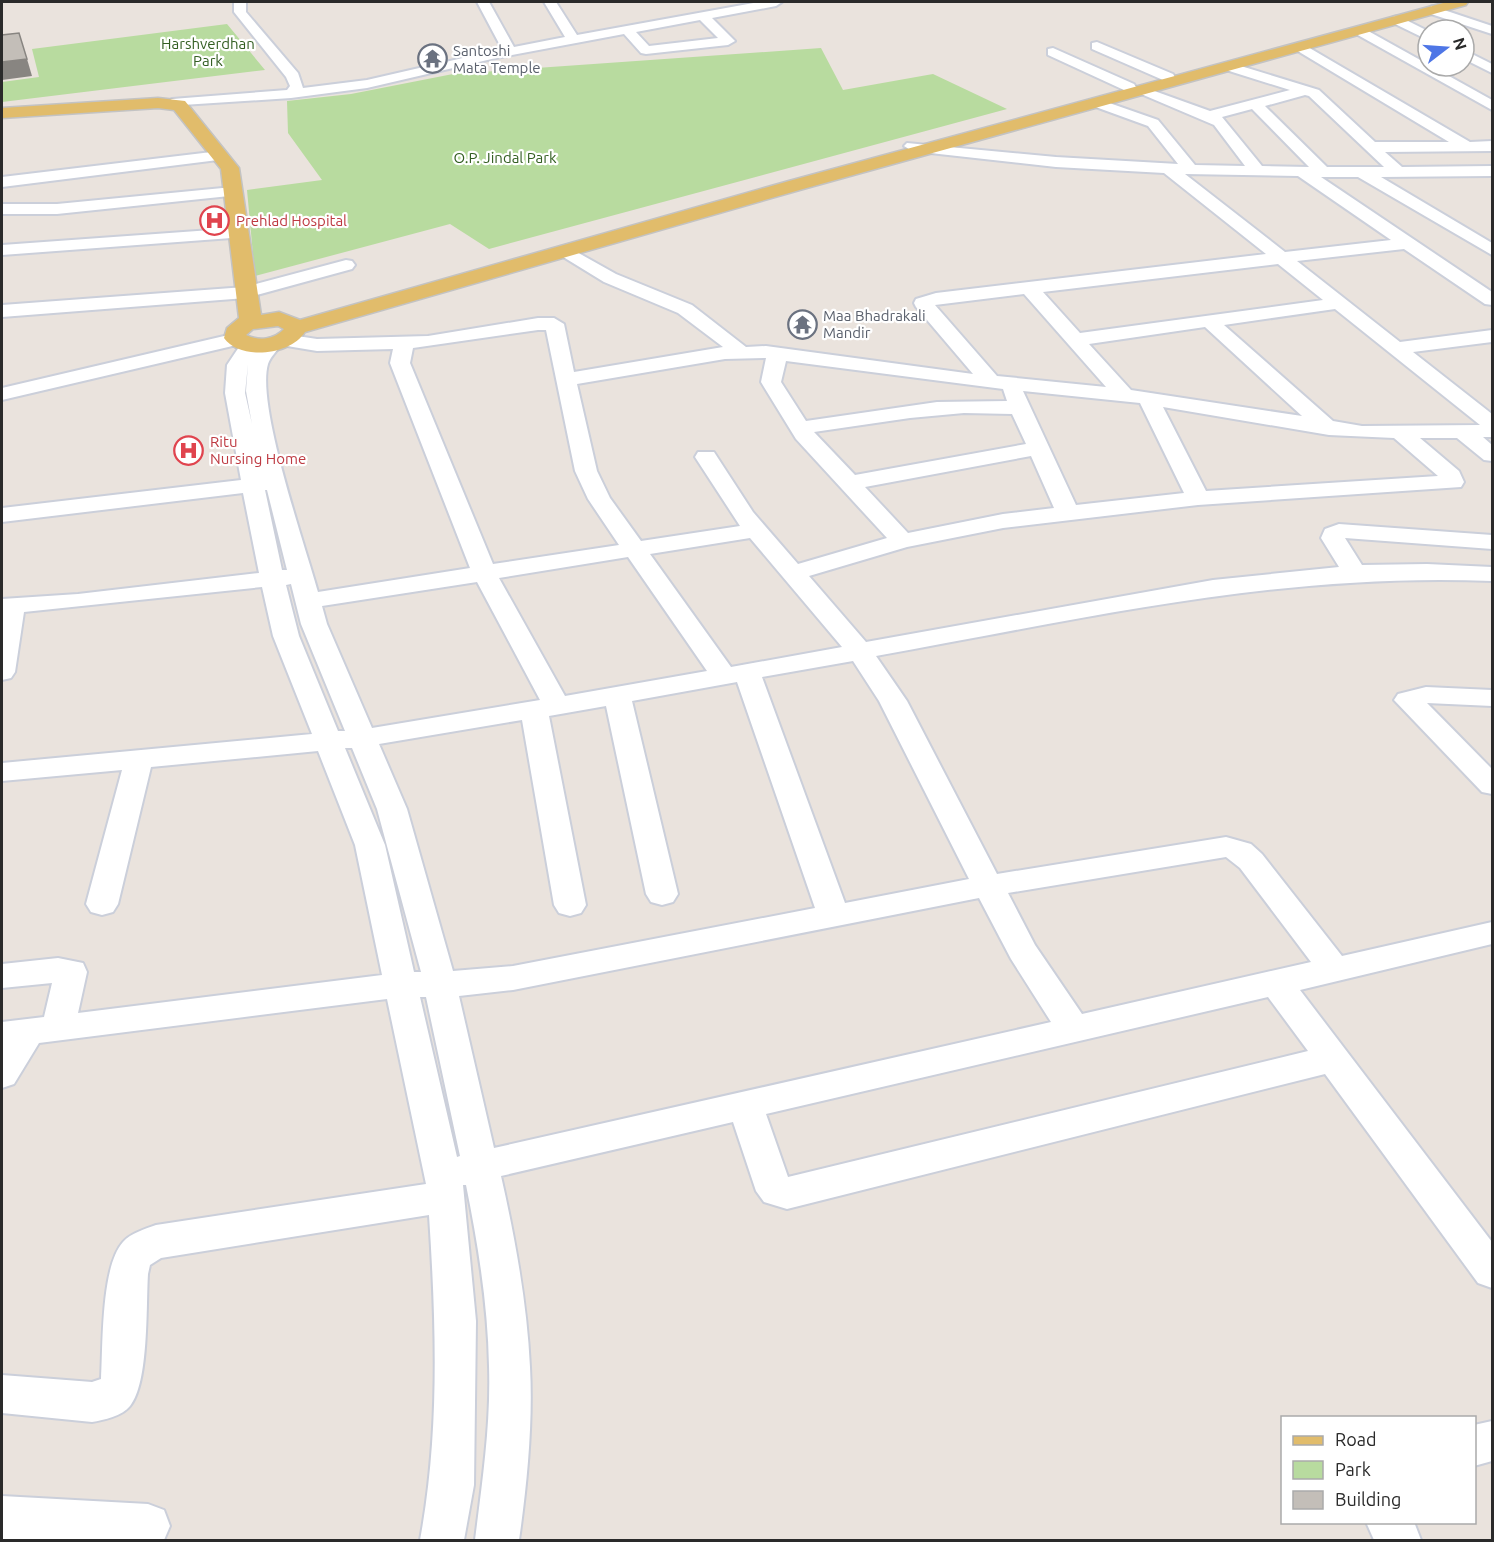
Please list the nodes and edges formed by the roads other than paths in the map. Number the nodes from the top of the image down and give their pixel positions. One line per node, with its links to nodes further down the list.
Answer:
1 (240, 2): 25 (street)
2 (483, 2): 17 (street)
3 (549, 2): 14 (street)
4 (776, 2): 6 (street)
5 (1461, 2): 7 (main road)
6 (726, 5): 8 (street)
7 (1435, 6): 9 (main road); 12 (street); 22 (main road)
8 (702, 15): 10 (street); 10 (street)
9 (1398, 20): 11 (street); 13 (main road)
10 (626, 29): 14 (street)
11 (1416, 30)
12 (1492, 30)
13 (1360, 31): 16 (main road); 29 (street)
14 (573, 39): 17 (street)
15 (1096, 46): 22 (street)
16 (1301, 47): 20 (main road); 32 (street)
17 (510, 52): 25 (street)
18 (1053, 52): 23 (street)
19 (1485, 61): 21 (street)
20 (1231, 67): 23 (main road); 24 (street)
21 (1492, 69)
22 (1168, 77): 23 (main road)
23 (1135, 89): 27 (main road); 31 (street); 35 (main road)
24 (1307, 90): 28 (street); 34 (street)
25 (291, 94): 26 (street)
26 (172, 103): 30 (main road); 36 (main road)
27 (1098, 103): 35 (main road); 38 (street)
28 (1255, 104): 31 (street); 41 (street)
29 (1492, 106)
30 (2, 113)
31 (1210, 116): 40 (street)
32 (1467, 146): 33 (street); 34 (street)
33 (1492, 146)
34 (1371, 147): 43 (street)
35 (922, 148): 37 (street); 54 (main road); 63 (main road)
36 (220, 156): 45 (street); 46 (main road)
37 (1166, 167): 38 (street); 55 (street)
38 (1190, 169): 40 (street)
39 (1492, 171): 43 (street)
40 (1258, 172): 44 (street)
41 (1324, 172): 42 (street); 44 (street)
42 (1362, 172): 43 (street); 53 (street)
43 (1398, 172)
44 (1304, 173): 50 (street)
45 (2, 182)
46 (233, 192): 47 (street); 49 (main road)
47 (73, 207): 48 (street); 51 (street)
48 (2, 209)
49 (239, 233): 51 (street); 58 (main road)
50 (1407, 243): 55 (street); 59 (street)
51 (63, 245): 52 (street)
52 (2, 250)
53 (1492, 250)
54 (566, 251): 63 (main road); 68 (street)
55 (1281, 258): 57 (street); 60 (street)
56 (346, 265): 58 (street)
57 (1030, 289): 65 (street); 71 (street)
58 (246, 292): 61 (street); 63 (main road)
59 (1492, 300)
60 (1338, 303): 62 (street); 67 (street)
61 (2, 311)
62 (1209, 321): 65 (street); 78 (street)
63 (268, 334): 66 (street); 72 (street); 86 (street)
64 (1492, 336): 67 (street)
65 (1075, 339): 73 (street)
66 (404, 343): 70 (street); 94 (street)
67 (1395, 348): 76 (street)
68 (741, 352): 69 (street); 70 (street)
69 (777, 354): 71 (street); 77 (street)
70 (567, 379): 93 (street)
71 (999, 382): 73 (street); 75 (street)
72 (2, 394)
73 (1124, 395): 74 (street)
74 (1148, 398): 78 (street); 87 (street)
75 (1020, 408): 77 (street); 82 (street)
76 (1492, 424)
77 (800, 428): 85 (street)
78 (1329, 429): 81 (street)
79 (1492, 431): 80 (street)
80 (1463, 432): 81 (street); 83 (street)
81 (1402, 434): 87 (street)
82 (1038, 448): 85 (street); 88 (street)
83 (1492, 455)
84 (705, 457): 90 (street)
85 (850, 483): 91 (street)
86 (264, 484): 89 (street); 98 (street)
87 (1198, 498): 88 (street)
88 (1068, 513): 91 (street)
89 (2, 514)
90 (756, 530): 93 (street); 95 (street)
91 (903, 541): 95 (street)
92 (1492, 542): 96 (street)
93 (634, 549): 94 (street); 102 (street)
94 (484, 572): 98 (street); 105 (street)
95 (793, 573): 100 (street)
96 (1355, 573): 97 (street); 100 (street)
97 (1492, 574)
98 (294, 585): 99 (street); 106 (street); 107 (street)
99 (7, 605): 101 (street)
100 (859, 650): 102 (street); 111 (street)
101 (2, 672)
102 (735, 673): 103 (street); 115 (street)
103 (617, 696): 105 (street); 112 (street)
104 (1492, 698): 110 (street)
105 (546, 708): 106 (street); 114 (street)
106 (362, 738): 107 (street); 119 (street)
107 (328, 741): 108 (street); 121 (street)
108 (139, 759): 109 (street); 113 (street)
109 (2, 772)
110 (1492, 784)
111 (988, 886): 115 (street); 117 (street); 122 (street)
112 (662, 894)
113 (102, 904)
114 (570, 905)
115 (834, 916): 119 (street)
116 (1492, 933): 117 (street)
117 (1335, 970): 120 (street)
118 (2, 976): 123 (street)
119 (440, 983): 121 (street); 127 (street)
120 (1277, 984): 122 (street); 124 (street)
121 (402, 985): 123 (street); 128 (street)
122 (1074, 1030): 126 (street)
123 (29, 1032): 125 (street)
124 (1333, 1058): 126 (street); 129 (street)
125 (2, 1074)
126 (746, 1106): 127 (street)
127 (480, 1167): 128 (street); 138 (street)
128 (445, 1185): 131 (street); 137 (street)
129 (1480, 1235): 130 (street)
130 (1492, 1271)
131 (2, 1394)
132 (1492, 1441): 133 (street)
133 (1476, 1445)
134 (2, 1518): 136 (street)
135 (1389, 1524): 139 (street)
136 (148, 1526)
137 (442, 1540)
138 (497, 1540)
139 (1399, 1540)

